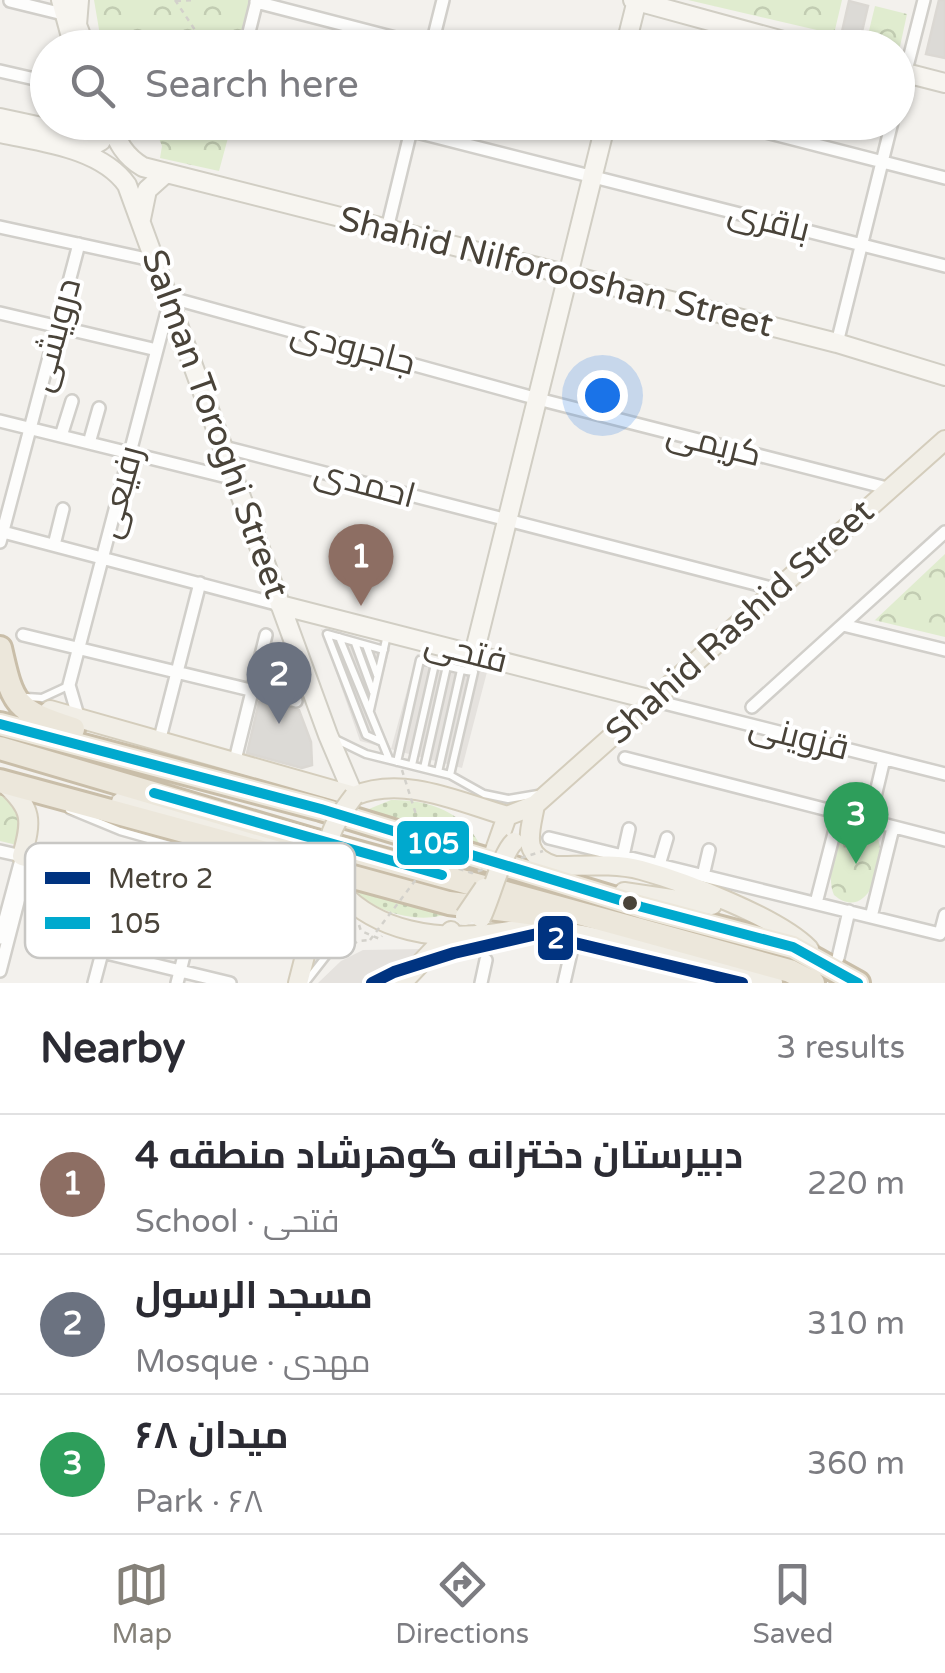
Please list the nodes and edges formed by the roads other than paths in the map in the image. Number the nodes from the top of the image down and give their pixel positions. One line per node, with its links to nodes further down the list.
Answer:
1 (80, 0): 8 (main road)
2 (442, 0): 11 (street)
3 (636, 0): 12 (main road); 13 (main road)
4 (924, 0): 14 (street)
5 (10, 1): 7 (street)
6 (256, 1): 9 (street); 10 (street)
7 (62, 7)
8 (79, 30)
9 (249, 30)
10 (367, 30)
11 (436, 30)
12 (629, 30)
13 (745, 30)
14 (914, 30)
15 (0, 71): 17 (street)
16 (915, 76): 18 (main road)
17 (30, 78)
18 (945, 83)
19 (0, 118): 20 (main road)
20 (30, 124)
21 (0, 132): 22 (main road, Salman Toroghi Street)
22 (30, 139)
23 (33, 140): 31 (main road, Salman Toroghi Street)
24 (102, 140): 31 (main road)
25 (116, 140): 33 (main road, Shahid Nilforooshan Street)
26 (409, 140): 38 (street)
27 (458, 140): 34 (street, باقری)
28 (602, 140): 34 (main road)
29 (795, 140): 32 (street)
30 (888, 140): 32 (street)
31 (62, 147): 36 (main road, Salman Toroghi Street)
32 (882, 163): 35 (street); 40 (street)
33 (166, 174): 36 (main road); 38 (main road, Shahid Nilforooshan Street)
34 (592, 178): 40 (street, باقری); 43 (main road)
35 (945, 178)
36 (141, 219): 41 (main road, Salman Toroghi Street)
37 (0, 227): 39 (street)
38 (387, 230): 43 (main road, Shahid Nilforooshan Street)
39 (79, 244): 41 (street); 46 (street, درویشی)
40 (862, 244): 42 (street, باقری); 47 (street)
41 (156, 261): 44 (main road, Salman Toroghi Street)
42 (945, 266)
43 (568, 275): 47 (main road, Shahid Nilforooshan Street); 50 (main road)
44 (169, 298): 48 (street, رفیعی); 50 (street, جاجرودی); 58 (main road, Salman Toroghi Street)
45 (0, 313): 46 (street)
46 (57, 326): 48 (street); 54 (street, درویشی)
47 (837, 343): 49 (main road, Shahid Nilforooshan Street)
48 (157, 350): 59 (street, رفیعی)
49 (945, 376)
50 (538, 398): 61 (street, کریمی); 63 (main road)
51 (72, 401): 55 (street)
52 (99, 408): 57 (street)
53 (0, 421): 54 (street)
54 (30, 428): 55 (street); 65 (street, درویشی)
55 (61, 436): 57 (street)
56 (945, 440): 61 (main road, Shahid Rashid Street)
57 (89, 443): 59 (street)
58 (224, 447): 60 (main road, Salman Toroghi Street); 63 (street, احمدی)
59 (130, 453): 60 (street); 67 (street, رفیعی)
60 (235, 479): 70 (main road, Salman Toroghi Street)
61 (890, 489): 69 (main road, Shahid Rashid Street)
62 (62, 509): 66 (street)
63 (507, 521): 69 (street, احمدی); 83 (main road)
64 (945, 532): 71 (street)
65 (1, 537): 66 (street)
66 (54, 545): 67 (street)
67 (102, 558): 68 (street); 80 (street, رفیعی)
68 (200, 583): 70 (street); 85 (street)
69 (779, 590): 92 (main road, Shahid Rashid Street)
70 (280, 604): 77 (main road, فتحی); 99 (main road, Salman Toroghi Street)
71 (843, 625): 81 (street); 94 (street)
72 (23, 634): 80 (street)
73 (266, 636): 89 (street)
74 (339, 637): 76 (lane); 95 (lane); 101 (lane)
75 (0, 639): 91 (main road)
76 (354, 642): 78 (lane); 90 (lane)
77 (383, 643): 78 (lane); 83 (main road, فتحی); 86 (lane)
78 (366, 645): 86 (lane)
79 (0, 648): 109 (highway)
80 (78, 648): 85 (street); 87 (street, رفیعی)
81 (945, 650)
82 (435, 664): 84 (lane); 105 (lane); 106 (lane)
83 (468, 665): 84 (lane); 88 (main road, فتحی); 108 (lane); 111 (lane)
84 (447, 666): 107 (lane)
85 (176, 672): 89 (street); 100 (street)
86 (378, 676): 90 (lane)
87 (69, 685): 91 (lane); 96 (street)
88 (614, 690): 92 (main road, فتحی); 97 (main road)
89 (254, 691): 93 (street); 109 (street)
90 (374, 693): 95 (lane)
91 (27, 697): 96 (main road)
92 (652, 700): 97 (main road, Shahid Rashid Street); 104 (street, قزوینی)
93 (296, 702)
94 (752, 707)
95 (370, 711): 101 (lane)
96 (78, 718): 100 (main road)
97 (627, 722): 113 (main road, Shahid Rashid Street)
98 (0, 724): 109 (highway)
99 (328, 735): 105 (lane); 115 (main road, Salman Toroghi Street)
100 (158, 742): 109 (main road)
101 (382, 742): 105 (lane)
102 (0, 748): 132 (highway)
103 (625, 758): 118 (street)
104 (884, 758): 110 (street, قزوینی); 120 (street)
105 (393, 761): 106 (lane)
106 (412, 765): 107 (lane)
107 (424, 768): 108 (lane)
108 (438, 772): 111 (lane)
109 (228, 773): 115 (main road); 158 (highway)
110 (945, 774)
111 (450, 775): 113 (lane)
112 (1, 777): 114 (highway); 116 (highway); 127 (main road)
113 (552, 790): 117 (main road, Shahid Rashid Street)
114 (91, 794): 130 (main road)
115 (354, 796): 119 (main road); 131 (main road, bridge)
116 (57, 799): 128 (lane); 129 (highway)
117 (535, 805): 119 (main road, Shahid Rashid Street); 126 (main road)
118 (839, 814): 120 (street); 143 (street)
119 (508, 816): 148 (main road, bridge)
120 (869, 822): 121 (street)
121 (893, 828): 125 (street); 147 (street)
122 (630, 829): 136 (street)
123 (549, 838): 136 (street)
124 (667, 838): 140 (street)
125 (945, 840)
126 (522, 841): 148 (main road, bridge); 158 (main road)
127 (27, 843)
128 (163, 843)
129 (221, 843)
130 (274, 843)
131 (329, 843)
132 (331, 843)
133 (355, 850): 149 (highway)
134 (709, 850): 141 (street)
135 (0, 851): 137 (street)
136 (623, 856): 140 (street)
137 (25, 858)
138 (25, 861): 152 (street)
139 (25, 862): 159 (street)
140 (659, 865): 141 (street)
141 (703, 876): 143 (street)
142 (355, 879): 149 (highway)
143 (816, 902): 145 (street)
144 (355, 907): 151 (main road, bridge)
145 (848, 911): 147 (street); 158 (street)
146 (945, 915): 147 (street)
147 (871, 916)
148 (477, 923): 150 (main road); 151 (main road); 151 (main road)
149 (610, 923): 158 (highway)
150 (576, 934): 161 (main road); 167 (street)
151 (448, 935): 165 (main road)
152 (0, 938)
153 (100, 958): 162 (street)
154 (120, 958): 160 (street)
155 (306, 958): 164 (main road)
156 (322, 958): 164 (lane)
157 (486, 960): 166 (street)
158 (824, 968): 169 (highway)
159 (0, 971)
160 (179, 977): 163 (street)
161 (741, 979): 168 (main road)
162 (94, 983)
163 (230, 983)
164 (302, 983)
165 (402, 983)
166 (481, 983)
167 (564, 983)
168 (773, 983)
169 (858, 983)

